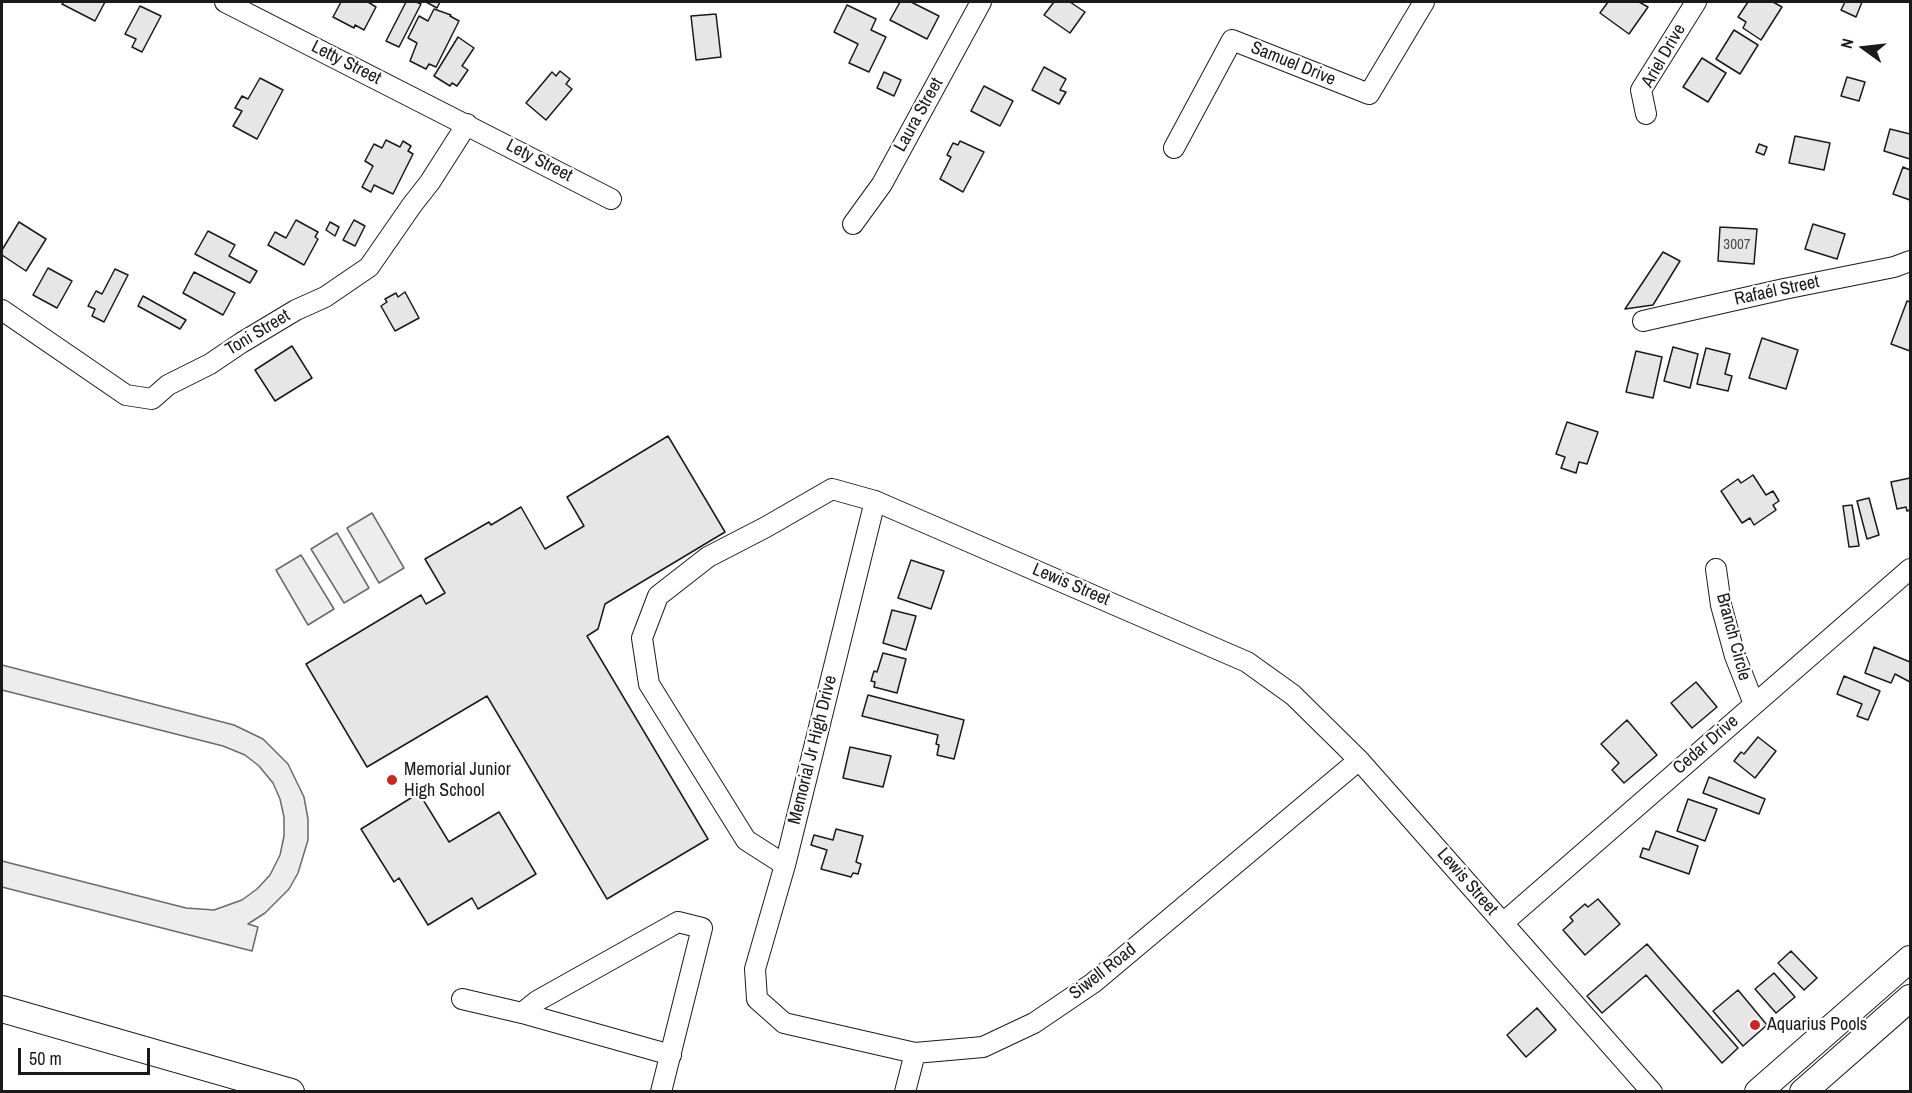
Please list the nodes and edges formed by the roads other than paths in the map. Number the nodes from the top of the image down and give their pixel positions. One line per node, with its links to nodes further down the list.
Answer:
1 (225, 2): 6 (street, Letty Street)
2 (981, 2): 9 (street, Laura Street)
3 (1424, 2): 7 (street, Samuel Drive)
4 (1696, 2): 5 (street, Ariel Drive)
5 (1646, 114)
6 (467, 124): 8 (street, Lety Street); 11 (street, Toni Street)
7 (1174, 148)
8 (611, 199)
9 (853, 224)
10 (1911, 261): 12 (street, Rafaél Street)
11 (2, 310)
12 (1642, 321)
13 (875, 501): 17 (street, Lewis Street); 18 (street, Memorial Jr High Drive); 18 (street, Lewis Street)
14 (1716, 569): 16 (street, Branch Circle)
15 (1911, 569): 16 (street, Cedar Drive)
16 (1754, 704): 19 (street, Cedar Drive)
17 (1359, 760): 19 (street, Lewis Street); 26 (street, Siwell Road)
18 (785, 865): 23 (street, Memorial Jr High Drive)
19 (1503, 923): 31 (street, Lewis Street)
20 (1911, 959): 32 (main road)
21 (1911, 998): 33 (main road)
22 (462, 999): 25 (street)
23 (757, 999): 26 (street, Siwell Road)
24 (2, 1009): 28 (main road)
25 (522, 1013): 27 (street); 27 (street)
26 (915, 1053): 30 (street)
27 (671, 1055): 29 (street)
28 (291, 1092)
29 (662, 1092)
30 (905, 1092)
31 (1652, 1092)
32 (1758, 1092)
33 (1803, 1092)

